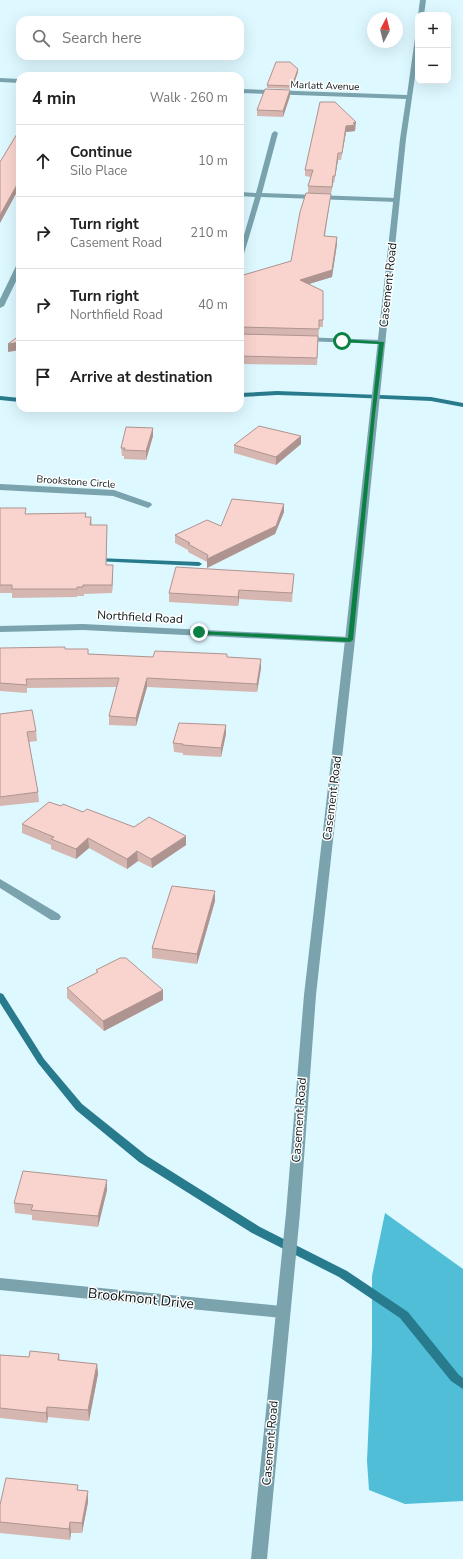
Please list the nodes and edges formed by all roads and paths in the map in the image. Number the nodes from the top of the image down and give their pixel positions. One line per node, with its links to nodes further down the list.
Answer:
1 (423, 0): 2 (street)
2 (421, 12)
3 (417, 48): 7 (street, Casement Road)
4 (0, 80): 5 (street)
5 (16, 81)
6 (244, 91): 7 (street, Marlatt Avenue)
7 (410, 97): 11 (street, Casement Road)
8 (275, 133): 10 (street)
9 (244, 194): 10 (street)
10 (259, 195): 11 (street); 12 (street)
11 (396, 200): 16 (street, Casement Road)
12 (244, 248)
13 (16, 274): 14 (street)
14 (0, 306)
15 (296, 339): 16 (street)
16 (382, 342): 20 (street, Casement Road)
17 (0, 487): 18 (street, Brookstone Circle)
18 (148, 505)
19 (0, 629): 20 (street, Northfield Road)
20 (350, 640): 24 (street, Casement Road)
21 (0, 883): 22 (street)
22 (55, 917)
23 (0, 1284): 24 (street, Brookmont Drive)
24 (282, 1312): 25 (street, Casement Road)
25 (259, 1559)

